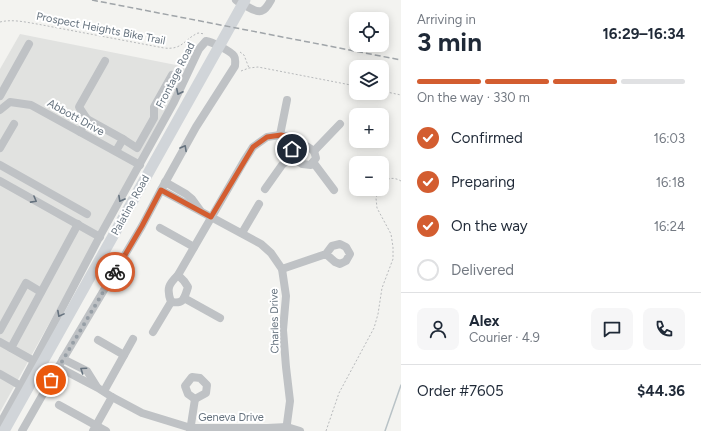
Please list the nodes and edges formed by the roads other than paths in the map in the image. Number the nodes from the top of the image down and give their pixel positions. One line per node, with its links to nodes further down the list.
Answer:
1 (271, 0): 3 (street)
2 (240, 1): 3 (street); 66 (highway, Palatine Road)
3 (253, 5): 67 (highway, Palatine Road)
4 (29, 44): 7 (street)
5 (105, 61): 10 (street)
6 (172, 75): 16 (street)
7 (0, 98): 9 (street)
8 (287, 100): 14 (street)
9 (2, 109): 13 (street, Abbott Drive)
10 (87, 119): 13 (street); 16 (street)
11 (14, 124): 17 (street)
12 (340, 124): 18 (street)
13 (80, 132): 19 (street, Abbott Drive)
14 (280, 135): 15 (street); 32 (street)
15 (293, 138): 18 (street); 20 (street)
16 (123, 139): 19 (street)
17 (0, 148)
18 (314, 151): 21 (street)
19 (116, 152): 23 (street, Abbott Drive)
20 (292, 157): 21 (street); 26 (street)
21 (313, 162): 28 (street)
22 (0, 165): 31 (street)
23 (140, 165): 25 (street, Frontage Road, one-way to 23); 36 (street, Frontage Road, one-way to 36)
24 (0, 181): 33 (street, one-way to 33)
25 (165, 182): 27 (street); 30 (street, Charles Drive)
26 (265, 189)
27 (161, 190): 30 (street, Charles Drive); 52 (street)
28 (334, 190)
29 (259, 204): 35 (street)
30 (200, 211): 32 (street, Charles Drive)
31 (87, 214)
32 (211, 217): 35 (street, Charles Drive); 37 (street)
33 (78, 224): 36 (street); 41 (street)
34 (160, 228): 37 (street)
35 (242, 233): 39 (street, Charles Drive)
36 (100, 237): 53 (street, Frontage Road, one-way to 53)
37 (194, 247): 40 (street)
38 (326, 254): 38 (street); 39 (street)
39 (282, 270): 63 (street, Charles Drive)
40 (178, 275): 42 (street); 43 (street)
41 (41, 292): 45 (street); 50 (street)
42 (169, 298): 43 (street); 46 (street)
43 (184, 298): 44 (street)
44 (220, 318)
45 (0, 330)
46 (153, 332)
47 (133, 339): 51 (street)
48 (98, 340): 51 (street)
49 (0, 342): 50 (street)
50 (11, 348): 53 (street)
51 (124, 355): 57 (street)
52 (63, 359): 54 (street); 57 (street, Geneva Drive, one-way to 52)
53 (34, 361): 56 (street, Frontage Road)
54 (58, 367): 57 (street, Geneva Drive); 68 (street)
55 (1, 376): 56 (street)
56 (21, 386): 61 (street, Frontage Road)
57 (101, 389): 58 (street, Geneva Drive)
58 (112, 397): 62 (street); 64 (street, Geneva Drive)
59 (195, 399): 64 (street)
60 (59, 405): 62 (street)
61 (0, 424)
62 (94, 428): 69 (street)
63 (286, 429): 65 (street, Geneva Drive); 70 (street, Geneva Drive)
64 (190, 430): 65 (street, Geneva Drive)
65 (266, 430)
66 (4, 431)
67 (13, 431)
68 (22, 431)
69 (106, 431)
70 (300, 431)

